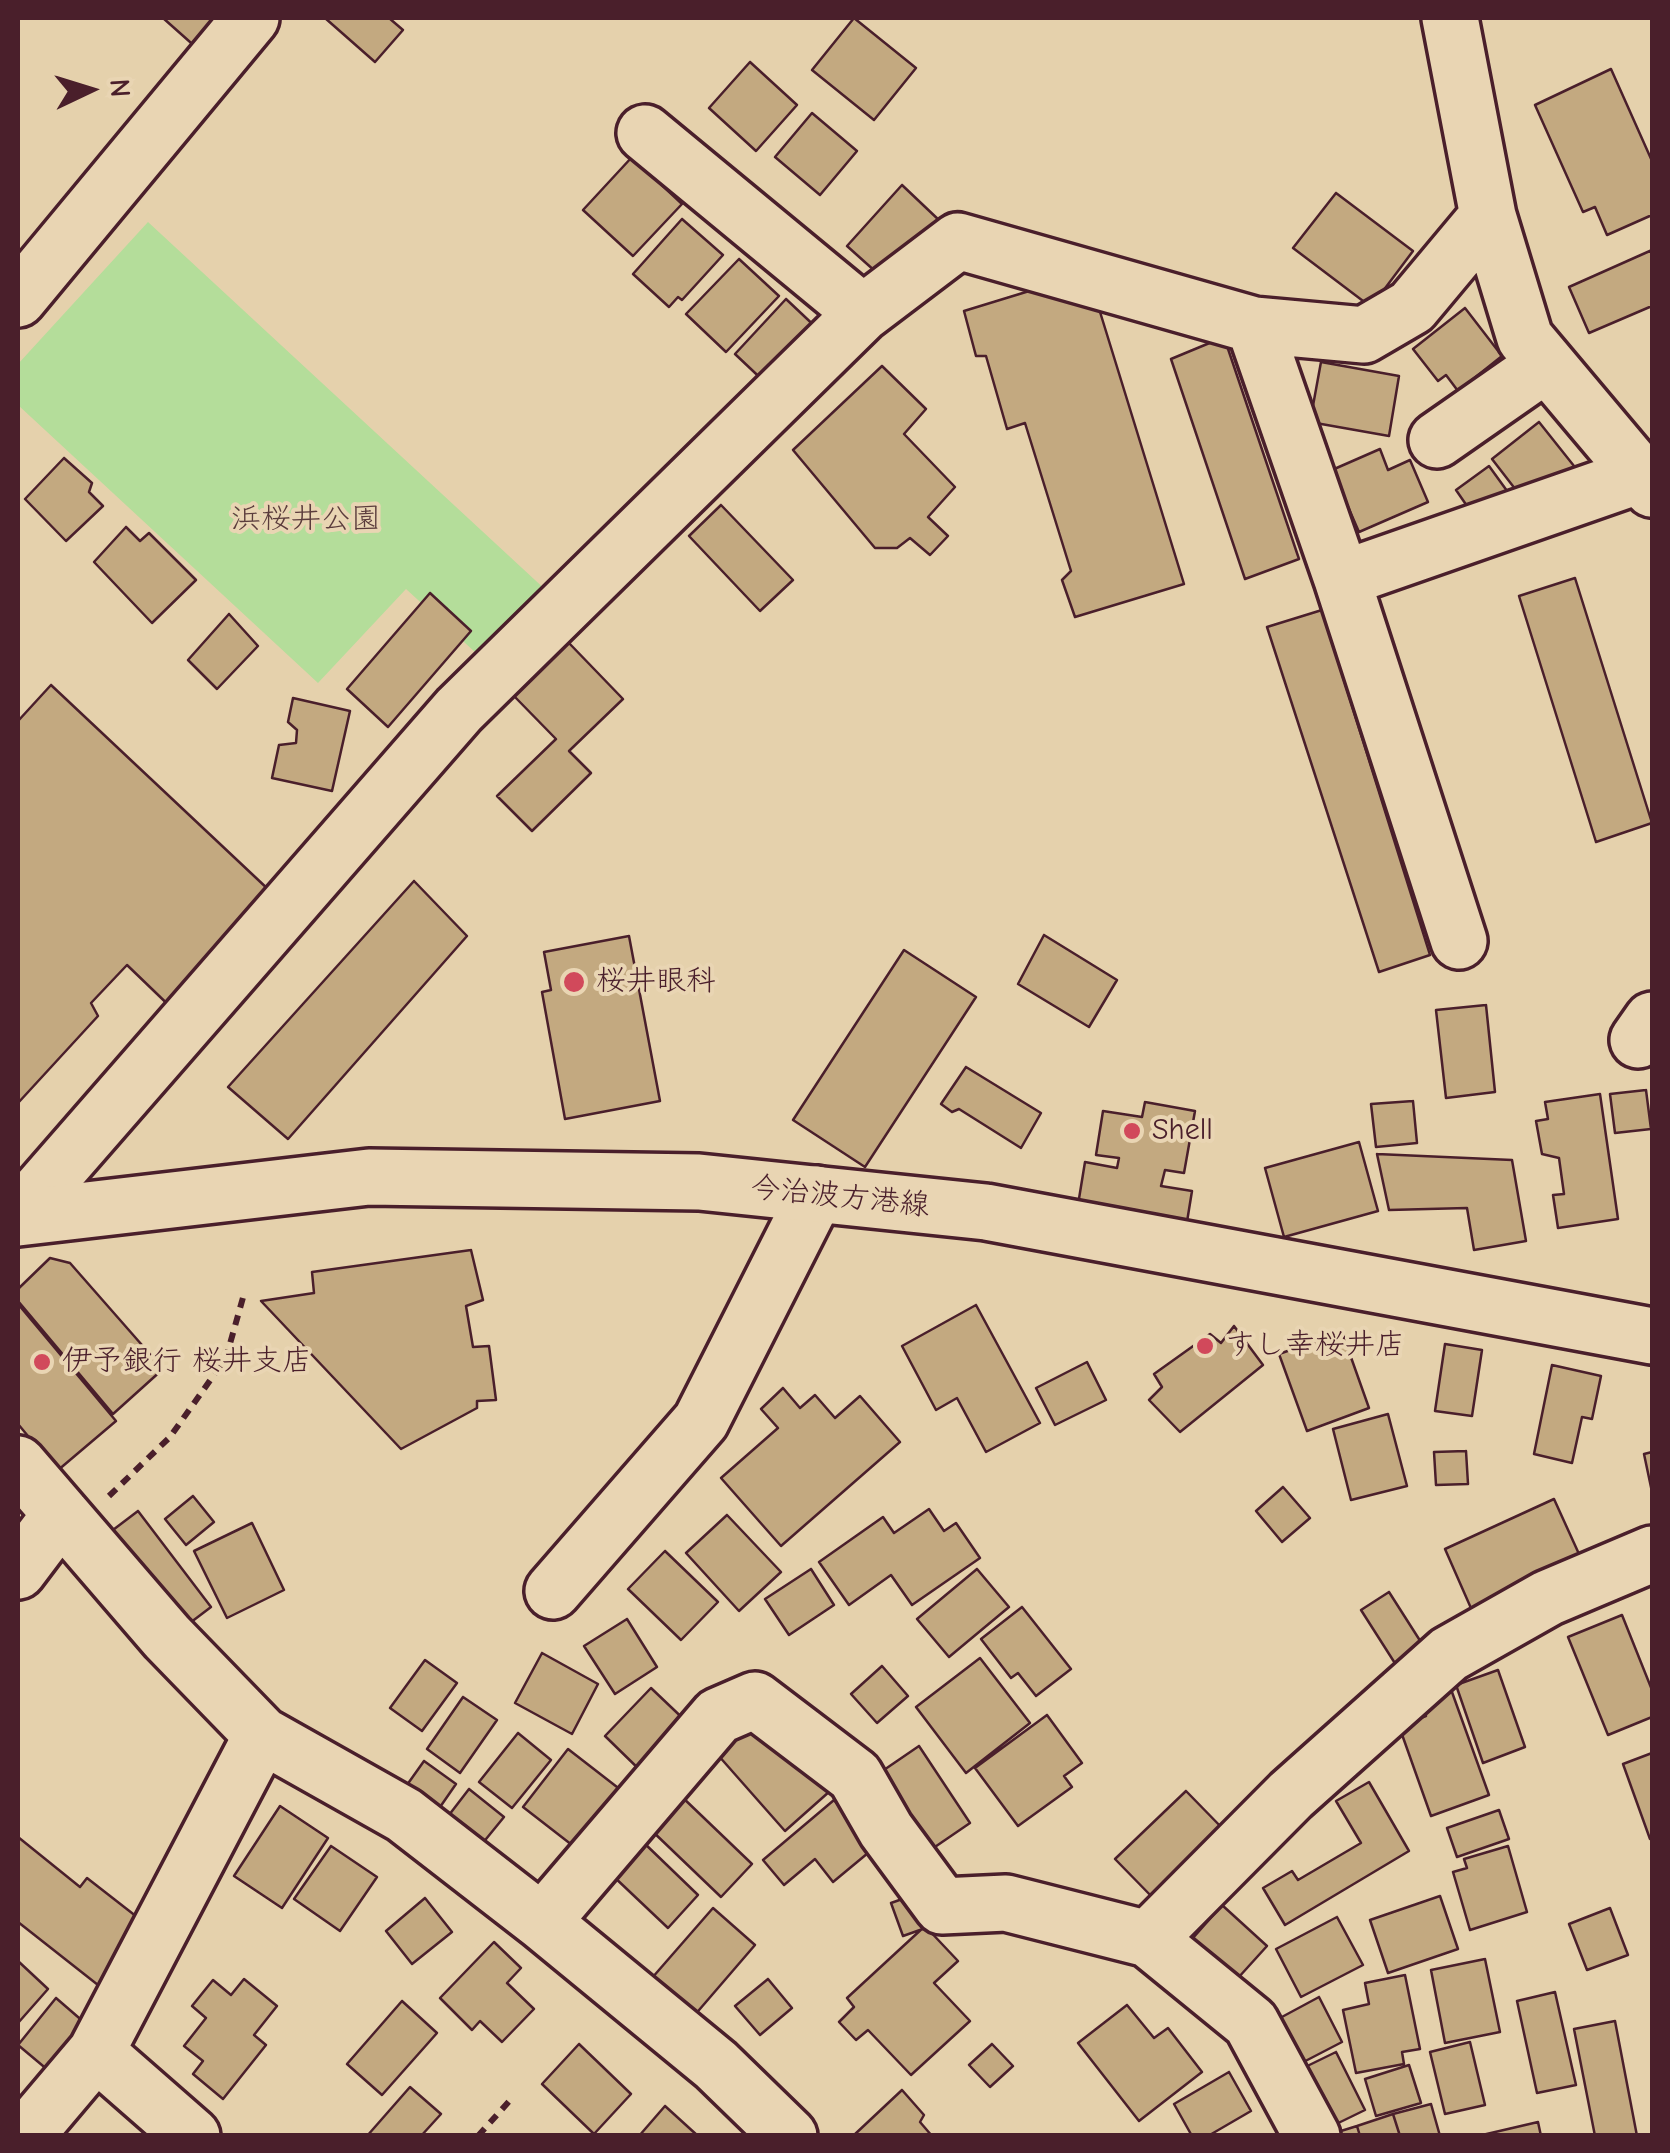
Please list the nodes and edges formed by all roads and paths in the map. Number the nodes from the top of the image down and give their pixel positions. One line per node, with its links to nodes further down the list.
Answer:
1 (251, 18): 5 (street)
2 (1450, 18): 4 (street)
3 (645, 133): 6 (street)
4 (1488, 216): 7 (street); 8 (street)
5 (18, 300)
6 (863, 313): 7 (street); 14 (street)
7 (1254, 325): 11 (street)
8 (1546, 364): 9 (street); 10 (street)
9 (1437, 440)
10 (1646, 482): 11 (street)
11 (1342, 579): 12 (street)
12 (1459, 941)
13 (816, 1194): 14 (street, 今治波方港線); 16 (street, 今治波方港線); 21 (street)
14 (18, 1217)
15 (244, 1294): 18 (path)
16 (1652, 1336)
17 (18, 1464): 18 (street)
18 (68, 1522): 20 (street); 22 (street)
19 (1652, 1554): 24 (street)
20 (18, 1571)
21 (553, 1591)
22 (262, 1736): 23 (street); 25 (street)
23 (542, 1922): 24 (street); 30 (street)
24 (1148, 1939): 31 (street)
25 (96, 2052): 27 (street); 28 (street)
26 (512, 2098): 29 (path)
27 (29, 2114)
28 (192, 2136)
29 (478, 2136)
30 (789, 2136)
31 (1312, 2136)

